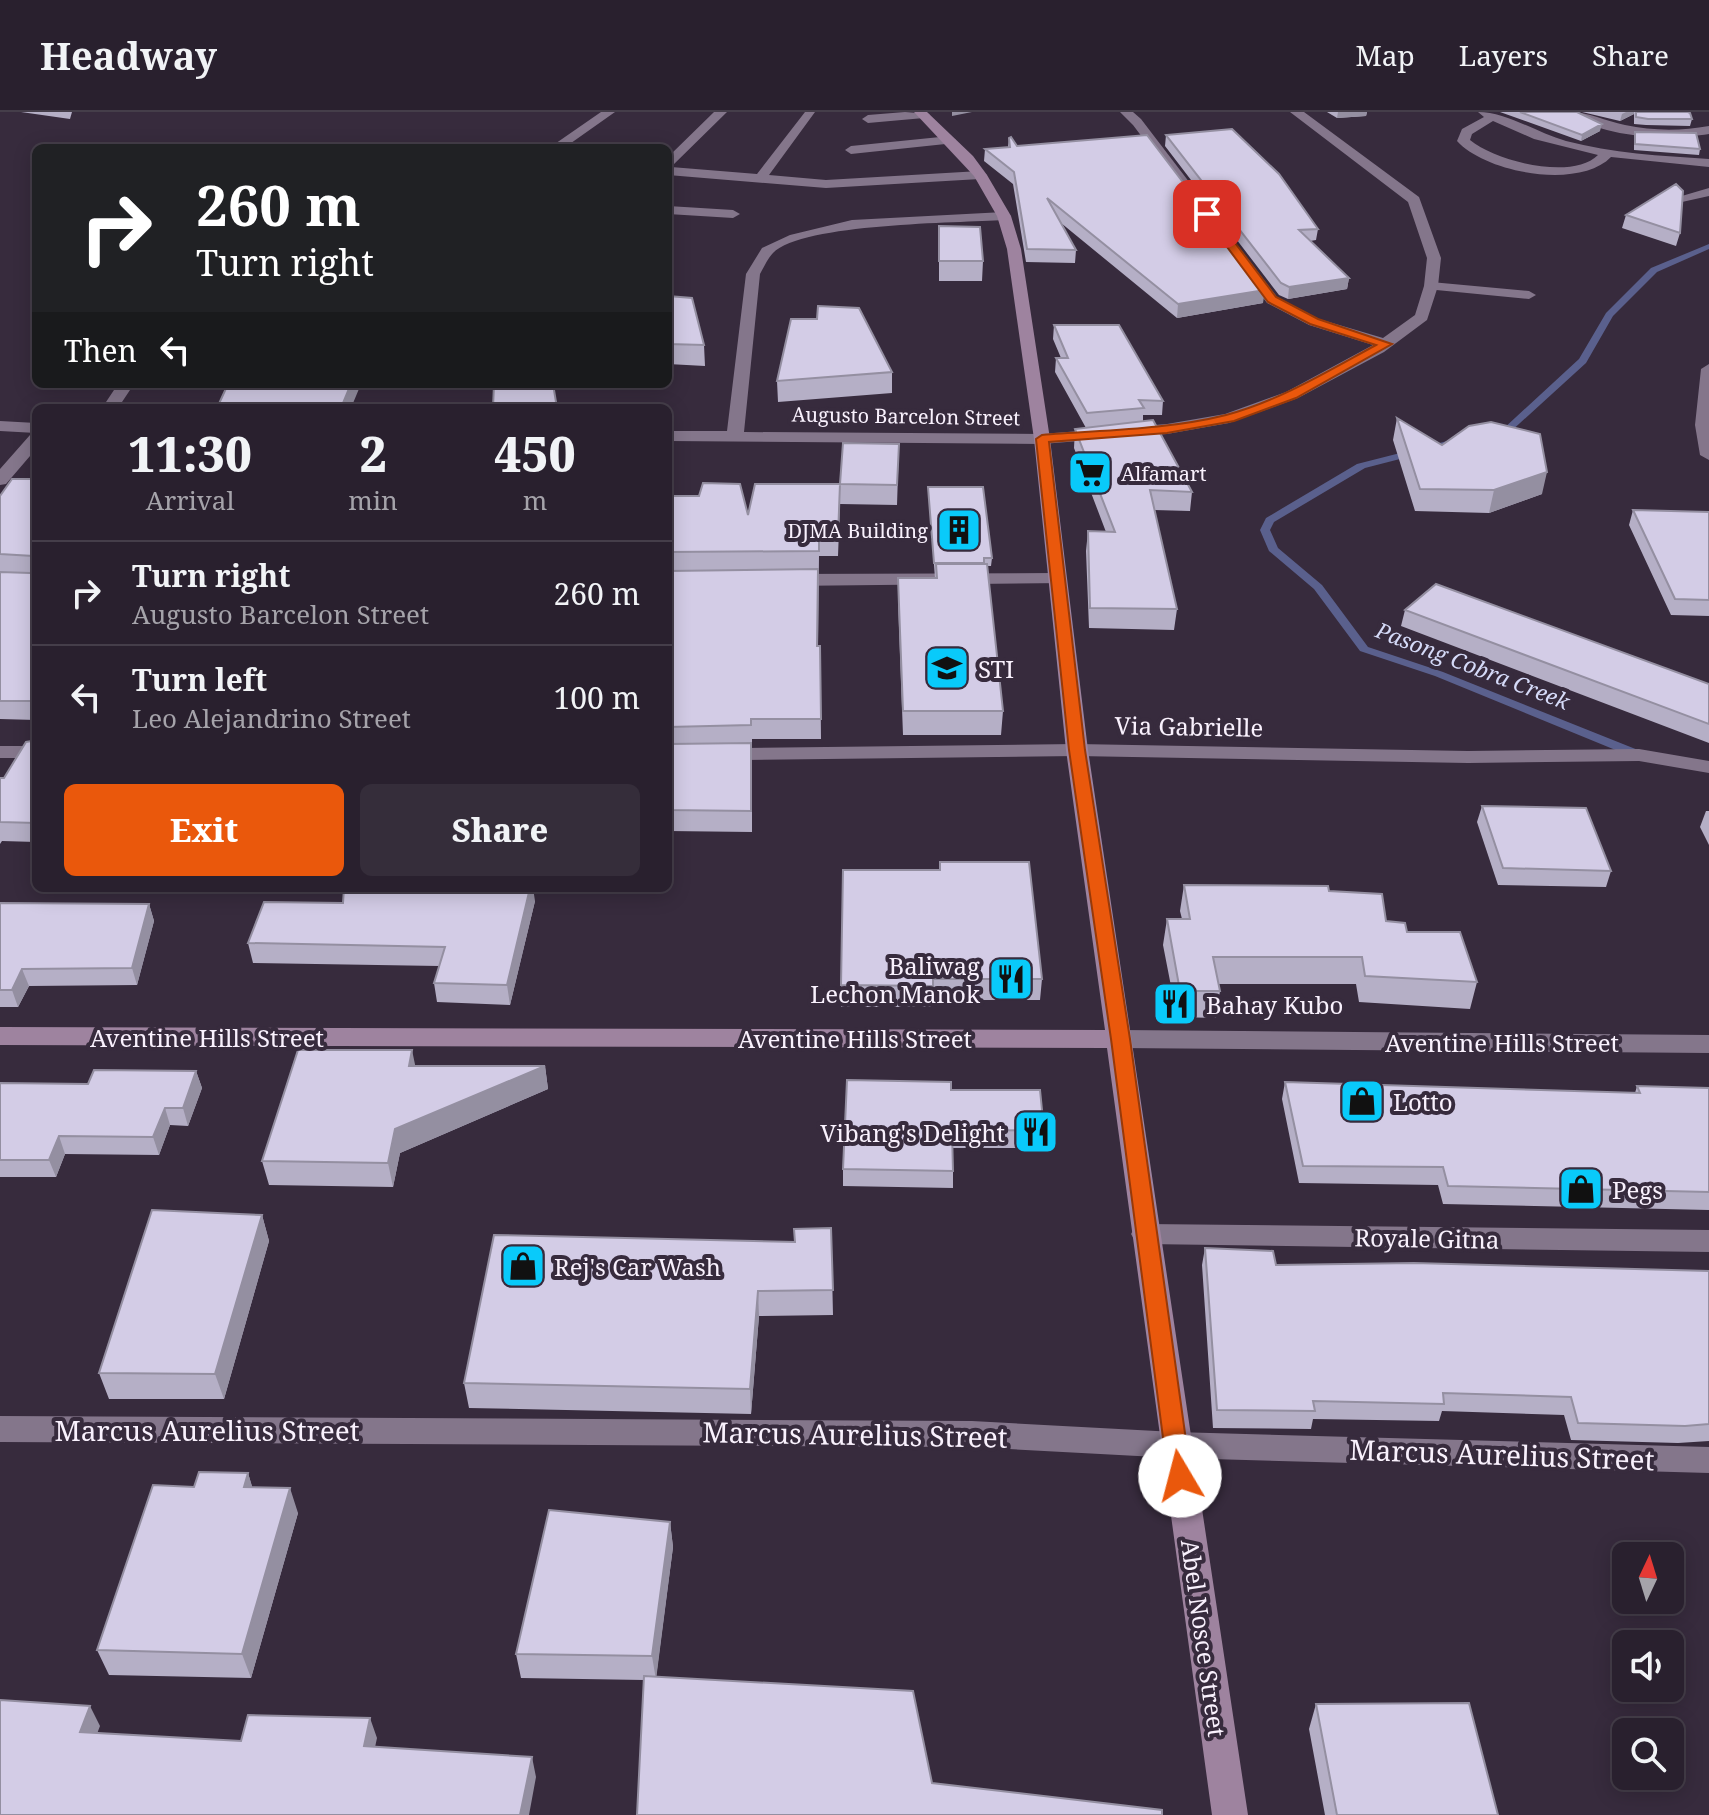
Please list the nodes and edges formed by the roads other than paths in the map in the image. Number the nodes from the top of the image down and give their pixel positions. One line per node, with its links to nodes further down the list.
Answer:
1 (609, 112): 12 (street)
2 (721, 112): 15 (street)
3 (792, 112): 19 (street)
4 (1126, 112): 27 (street)
5 (1296, 112): 25 (street, Augusto Barcelon Street)
6 (1575, 112): 10 (street)
7 (922, 113): 9 (street); 11 (street, Abel Nosce Street)
8 (1488, 114): 14 (street); 14 (street)
9 (868, 119)
10 (1709, 130)
11 (950, 140): 13 (street); 18 (street, Abel Nosce Street)
12 (561, 144)
13 (851, 150)
14 (1606, 155): 16 (street)
15 (672, 160)
16 (1709, 163)
17 (672, 171): 19 (street)
18 (980, 175): 19 (street); 24 (street, Abel Nosce Street)
19 (759, 180)
20 (1709, 192): 21 (street)
21 (1682, 198)
22 (672, 210): 23 (street)
23 (733, 214)
24 (1004, 216): 31 (street); 33 (street, Abel Nosce Street)
25 (1431, 286): 26 (street); 27 (street, Augusto Barcelon Street)
26 (1529, 295)
27 (1386, 344): 33 (street, Augusto Barcelon Street)
28 (1709, 369): 35 (street)
29 (0, 426): 30 (street)
30 (32, 428)
31 (735, 435): 32 (street, Augusto Barcelon Street); 33 (street, Augusto Barcelon Street)
32 (672, 436)
33 (1042, 439): 37 (street, Abel Nosce Street)
34 (32, 444): 36 (street)
35 (1709, 455)
36 (0, 480)
37 (1057, 579): 38 (street); 39 (street, Abel Nosce Street)
38 (761, 581)
39 (1077, 750): 42 (street, Via Gabrielle); 43 (street, Via Gabrielle); 45 (street, Abel Nosce Street)
40 (0, 752): 41 (street)
41 (32, 752)
42 (672, 755)
43 (1709, 767)
44 (0, 1036): 45 (street, Aventine Hills Street)
45 (1120, 1039): 46 (street, Aventine Hills Street); 47 (street, Abel Nosce Street)
46 (1709, 1044)
47 (1145, 1234): 48 (street, Royale Gitna); 50 (street, Abel Nosce Street)
48 (1709, 1241)
49 (0, 1429): 50 (street, Marcus Aurelius Street)
50 (1175, 1445): 51 (street, Marcus Aurelius Street); 52 (street, Abel Nosce Street)
51 (1709, 1460)
52 (1230, 1815)

